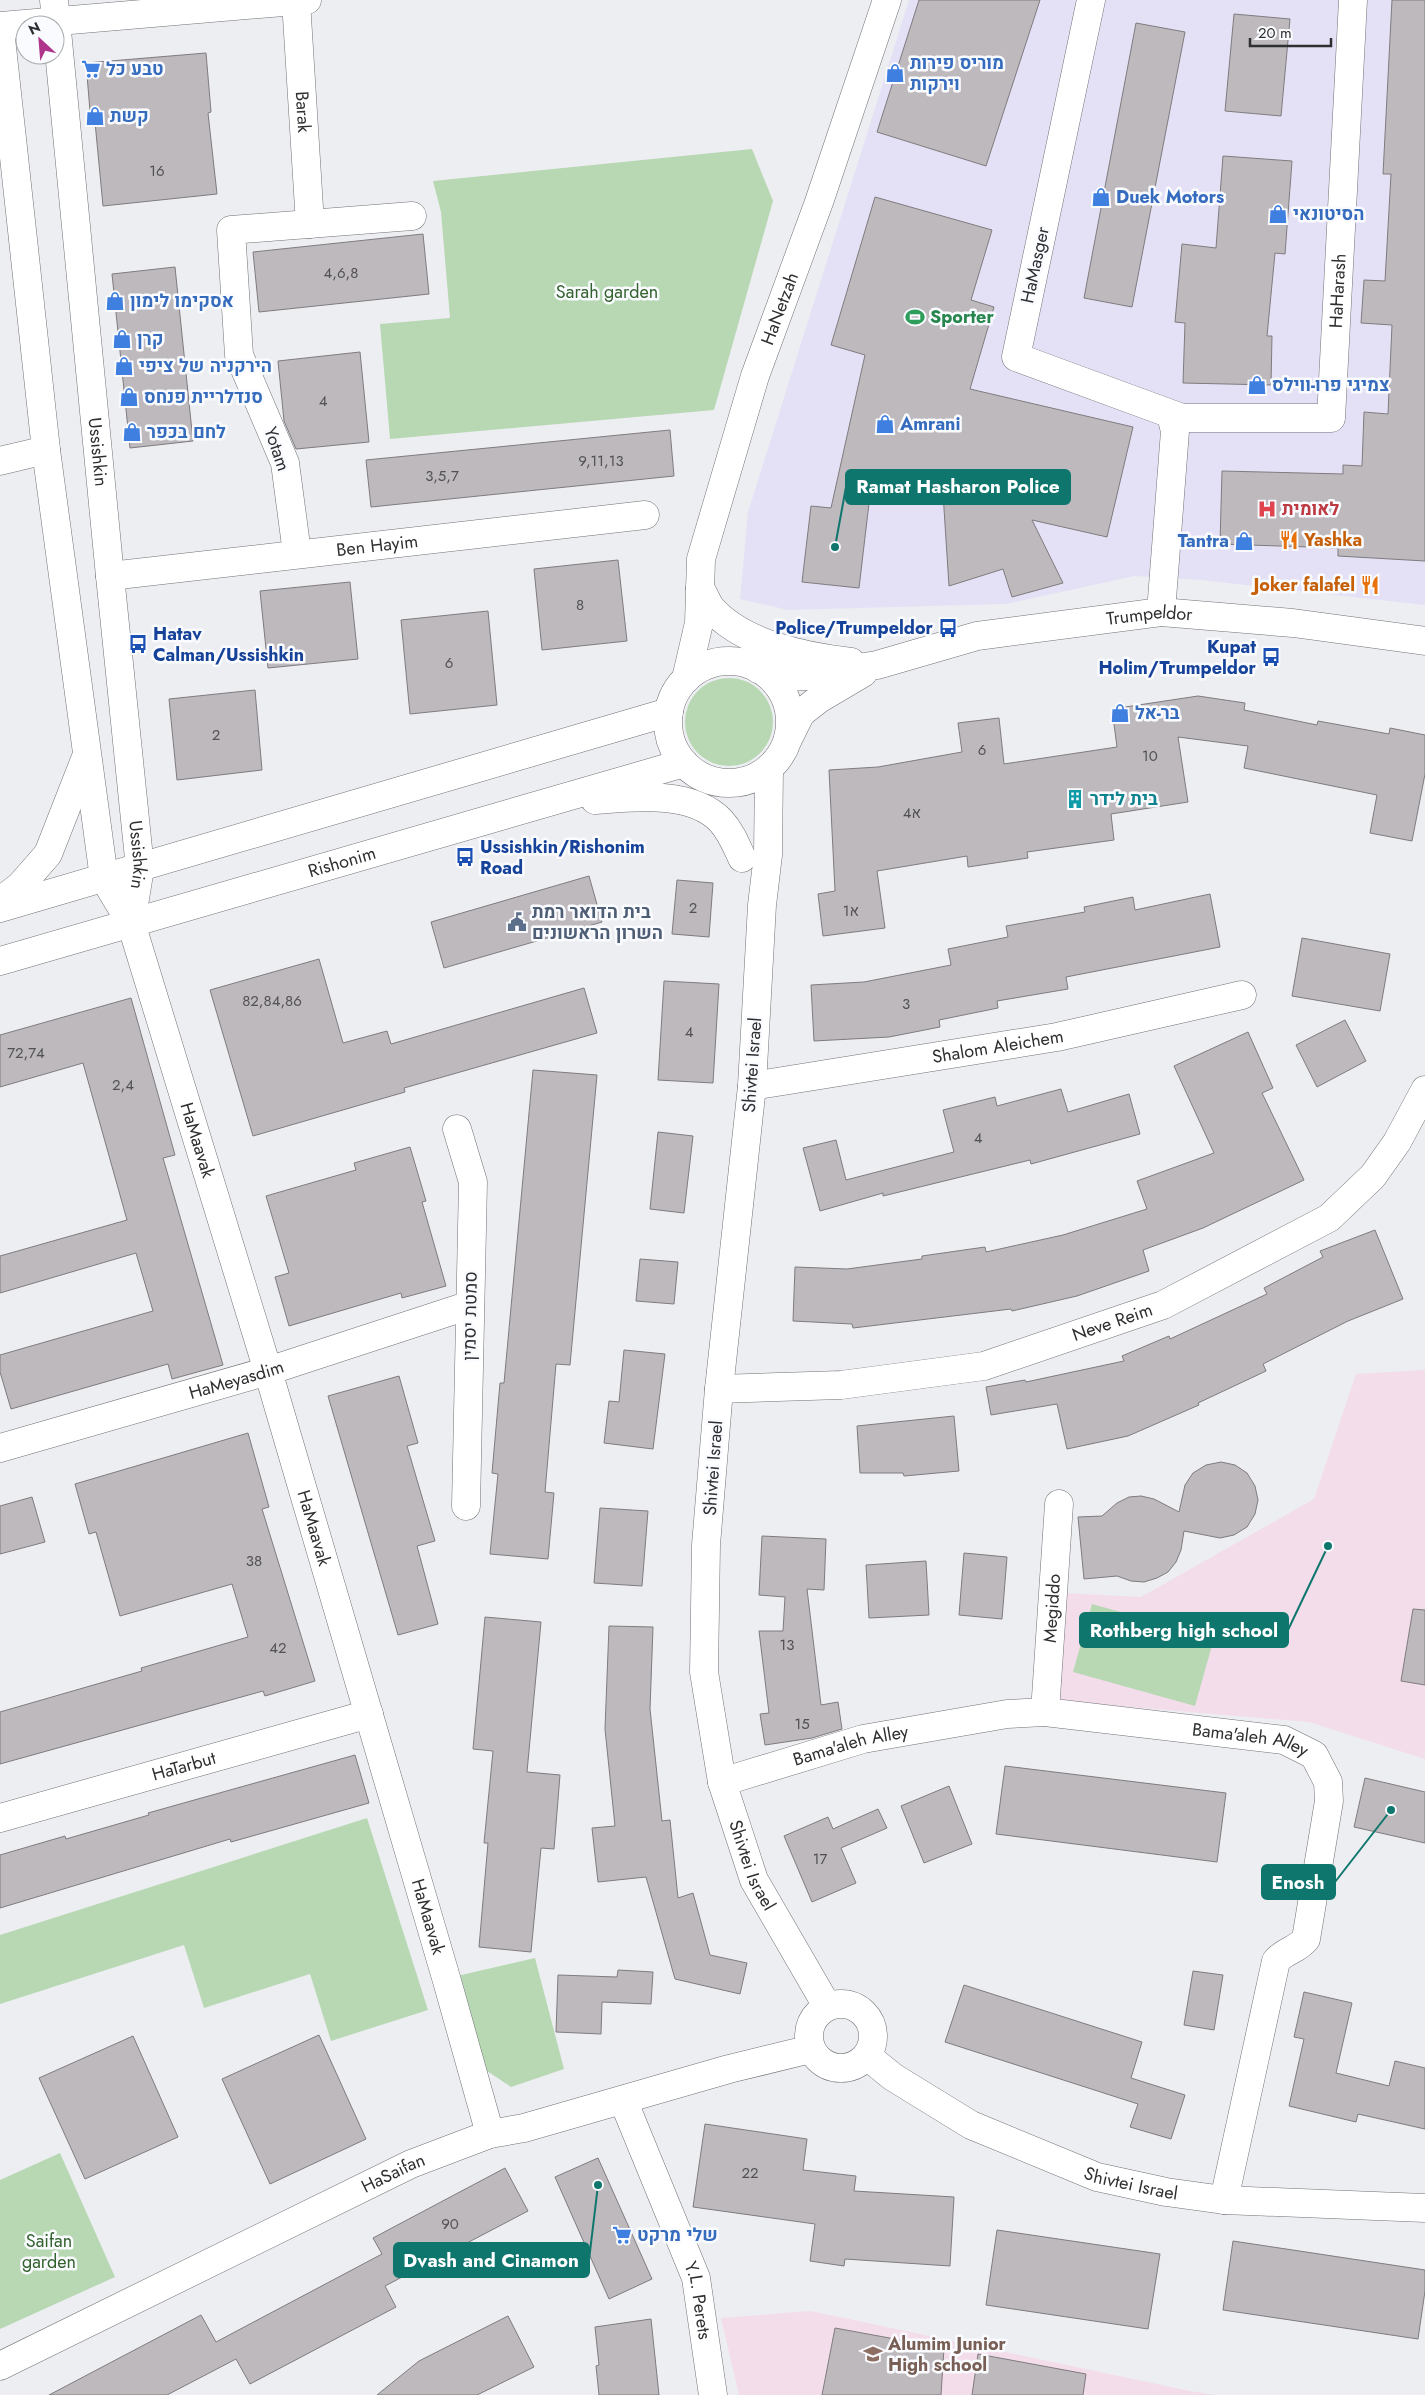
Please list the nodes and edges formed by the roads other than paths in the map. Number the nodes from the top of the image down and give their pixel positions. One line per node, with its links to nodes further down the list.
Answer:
1 (302, 0): 5 (street); 8 (street, Barak)
2 (887, 0): 15 (street, HaNetzah)
3 (1091, 0): 9 (street, HaMasger)
4 (1353, 0): 9 (street, HaHarash)
5 (55, 10): 6 (street); 14 (street, Ussishkin)
6 (0, 28): 10 (street, Ussishkin)
7 (412, 216): 8 (street)
8 (310, 224): 13 (street, Yotam)
9 (1176, 422): 16 (street)
10 (46, 450): 11 (street); 25 (street, Ussishkin)
11 (0, 460)
12 (645, 515): 13 (street, Ben Hayim)
13 (297, 553): 14 (street, Ben Hayim)
14 (110, 576): 31 (street, Ussishkin)
15 (700, 588): 17 (street, HaNetzah); 20 (street)
16 (1161, 612): 18 (street, Trumpeldor); 20 (street, Trumpeldor)
17 (699, 623): 19 (street); 22 (street, HaNetzah)
18 (1425, 641)
19 (723, 662): 21 (street); 22 (street)
20 (877, 665): 21 (street, Trumpeldor); 24 (street, Trumpeldor)
21 (758, 669): 24 (street)
22 (686, 680): 23 (street)
23 (669, 712): 26 (street); 31 (street)
24 (788, 739): 27 (street)
25 (87, 753): 32 (street, Ussishkin); 33 (street)
26 (684, 764): 28 (street); 29 (street, Rishonim)
27 (769, 769): 28 (street); 34 (street, Shivtei Israel)
28 (709, 781): 30 (street, Shivtei Israel)
29 (541, 805): 30 (street); 36 (street, Rishonim)
30 (742, 858): 34 (street, Shivtei Israel)
31 (140, 868): 32 (street); 36 (street, Ussishkin)
32 (104, 878): 35 (street); 36 (street, Ussishkin)
33 (0, 901)
34 (762, 905): 39 (street, Shivtei Israel)
35 (0, 908)
36 (131, 923): 37 (street, Rishonim); 43 (street, HaMaavak)
37 (0, 961)
38 (1242, 995): 39 (street, Shalom Aleichem)
39 (752, 1086): 44 (street, Shivtei Israel)
40 (1425, 1090): 44 (street, Neve Reim)
41 (457, 1129): 42 (street, סמטת יסמין)
42 (470, 1305): 43 (street, HaMeyasdim); 47 (street, סמטת יסמין)
43 (268, 1372): 45 (street, HaMeyasdim); 49 (street, HaMaavak)
44 (719, 1389): 50 (street, Shivtei Israel)
45 (0, 1448)
46 (1059, 1504): 48 (street, Megiddo)
47 (466, 1506)
48 (1045, 1712): 50 (street, Bama'aleh Alley); 57 (street, Bama'aleh Alley)
49 (369, 1714): 51 (street, HaTarbut); 56 (street, HaMaavak)
50 (722, 1782): 52 (street, Shivtei Israel)
51 (0, 1818)
52 (827, 2006): 53 (street); 54 (street)
53 (811, 2049): 54 (street); 55 (street, HaSaifan)
54 (867, 2056): 57 (street, Shivtei Israel)
55 (623, 2100): 56 (street, HaSaifan); 60 (street, Y.L. Perets)
56 (490, 2134): 59 (street, HaSaifan)
57 (1224, 2200): 58 (street, Shivtei Israel)
58 (1425, 2208)
59 (0, 2366)
60 (713, 2395)

